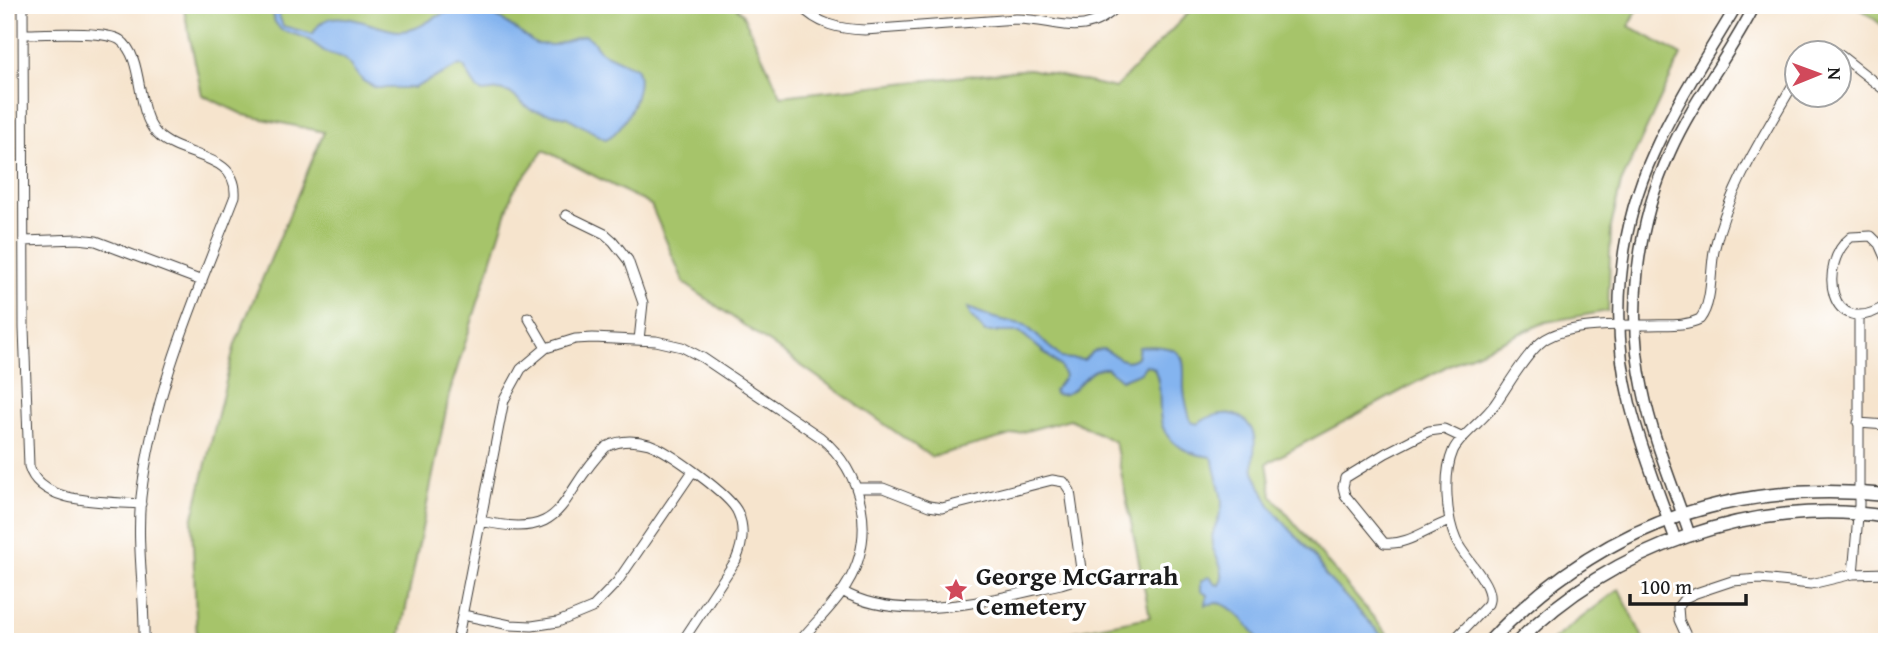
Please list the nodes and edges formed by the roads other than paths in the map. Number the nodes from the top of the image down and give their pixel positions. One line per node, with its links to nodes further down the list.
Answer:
1 (23, 5): 6 (street)
2 (800, 5): 3 (street)
3 (1119, 5)
4 (1737, 5): 18 (street)
5 (1755, 5): 17 (street)
6 (23, 34): 11 (street); 13 (street)
7 (1854, 67): 8 (street)
8 (1887, 92)
9 (1784, 100): 17 (street)
10 (566, 215): 19 (street)
11 (24, 241): 13 (street); 28 (street)
12 (1887, 262): 15 (street)
13 (202, 281): 28 (street)
14 (1887, 305): 15 (street)
15 (1859, 316): 21 (street)
16 (528, 317): 20 (street)
17 (1636, 325): 18 (street); 30 (street)
18 (1619, 326): 23 (street); 32 (street)
19 (639, 340): 20 (street); 25 (street)
20 (546, 348): 33 (street)
21 (1858, 423): 22 (street); 26 (street)
22 (1887, 425)
23 (1463, 438): 34 (street); 34 (street)
24 (693, 471): 33 (street); 40 (street); 43 (street)
25 (858, 488): 39 (street); 39 (street)
26 (1859, 492): 27 (main road); 29 (street); 30 (main road)
27 (1887, 495)
28 (141, 504): 41 (street)
29 (1859, 513): 31 (main road); 35 (main road); 38 (street)
30 (1683, 514): 32 (main road); 35 (street)
31 (1887, 517)
32 (1668, 519): 36 (street); 46 (main road)
33 (481, 521): 40 (street)
34 (1450, 521): 45 (street)
35 (1690, 537): 36 (main road)
36 (1676, 541): 47 (main road)
37 (1887, 573): 38 (street)
38 (1853, 574): 48 (street)
39 (842, 592): 44 (street)
40 (463, 615): 42 (street)
41 (144, 642)
42 (457, 642)
43 (682, 642)
44 (799, 642)
45 (1452, 642)
46 (1489, 642)
47 (1518, 642)
48 (1689, 642)

